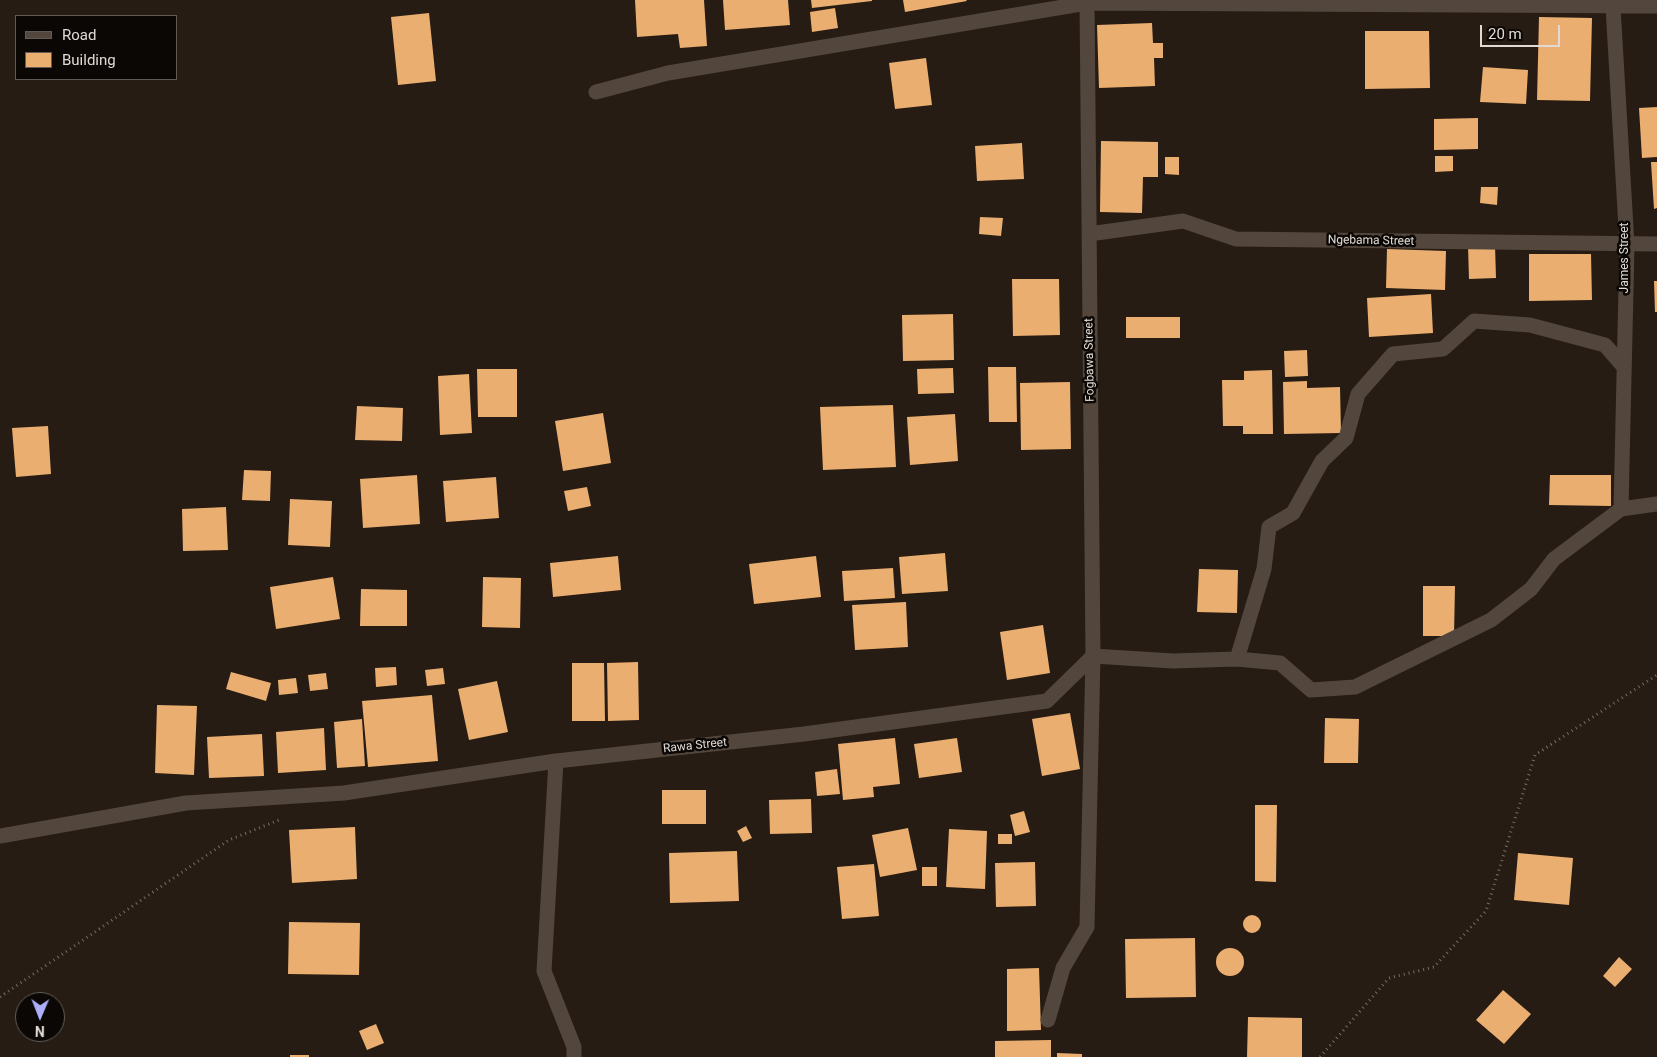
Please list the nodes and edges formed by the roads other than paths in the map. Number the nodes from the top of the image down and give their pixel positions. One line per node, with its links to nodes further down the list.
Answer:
1 (1087, 2): 3 (street); 4 (street); 5 (street, Fogbawa Street)
2 (1657, 6): 3 (street)
3 (1614, 7): 6 (street, James Street)
4 (596, 92)
5 (1089, 234): 6 (street, Ngebama Street); 11 (street, Fogbawa Street)
6 (1627, 244): 7 (street, Ngebama Street); 8 (street, James Street)
7 (1657, 244)
8 (1624, 367): 10 (street, James Street); 12 (street)
9 (1657, 504): 10 (street)
10 (1621, 509): 12 (street)
11 (1093, 656): 12 (street); 13 (street, Rawa Street); 15 (street, Fogbawa Street)
12 (1237, 659)
13 (556, 761): 14 (street, Rawa Street); 16 (street)
14 (0, 836)
15 (1048, 1020)
16 (574, 1057)

